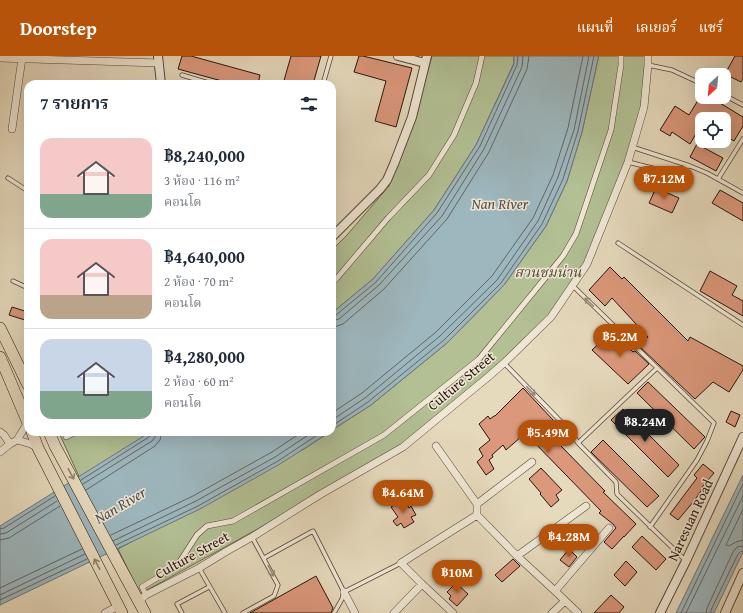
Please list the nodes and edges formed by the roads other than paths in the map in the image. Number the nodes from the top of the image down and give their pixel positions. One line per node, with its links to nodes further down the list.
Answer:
1 (331, 56): 14 (lane)
2 (398, 56): 9 (street)
3 (482, 56): 29 (street)
4 (622, 56): 68 (street)
5 (648, 56): 10 (street, Culture Street)
6 (0, 58): 7 (street)
7 (22, 58): 8 (street); 18 (street)
8 (158, 59): 12 (street)
9 (426, 60): 27 (street)
10 (648, 65): 15 (lane); 20 (street, Culture Street)
11 (182, 74): 13 (lane)
12 (160, 80)
13 (200, 80)
14 (324, 80)
15 (695, 81)
16 (731, 99): 17 (lane)
17 (743, 105)
18 (12, 129)
19 (743, 139): 24 (lane)
20 (632, 147): 21 (street, Culture Street); 22 (lane)
21 (628, 162): 22 (lane); 32 (street, Culture Street)
22 (690, 166): 24 (lane)
23 (8, 178): 25 (lane)
24 (718, 179): 26 (lane)
25 (24, 188)
26 (743, 193)
27 (336, 227)
28 (618, 243): 33 (lane)
29 (336, 279)
30 (13, 281): 31 (lane)
31 (24, 286)
32 (572, 286): 36 (street, Culture Street); 37 (lane, one-way to 32)
33 (743, 326)
34 (0, 328): 38 (main road)
35 (0, 357): 39 (main road)
36 (504, 363): 46 (lane, one-way to 46); 57 (street, Culture Street)
37 (657, 368): 46 (lane); 55 (lane)
38 (24, 377)
39 (24, 413)
40 (24, 429): 45 (street)
41 (0, 432): 47 (street)
42 (34, 436): 49 (main road)
43 (53, 437): 68 (main road, one-way to 68)
44 (743, 437): 60 (street, Naresuan Road)
45 (17, 440): 47 (street); 49 (street)
46 (578, 443): 55 (lane)
47 (10, 444): 50 (street)
48 (436, 446): 52 (street)
49 (38, 448): 70 (main road, one-way to 49)
50 (0, 452)
51 (532, 462): 52 (street)
52 (477, 504): 54 (street)
53 (586, 506): 58 (street)
54 (477, 515): 58 (street); 61 (street)
55 (650, 527): 60 (lane)
56 (609, 528): 66 (street)
57 (252, 537): 59 (lane); 62 (street, Culture Street)
58 (516, 556): 66 (street)
59 (264, 558): 67 (lane); 75 (lane, one-way to 75)
60 (686, 561): 82 (street, Naresuan Road)
61 (401, 563): 64 (street); 67 (lane)
62 (199, 568): 65 (lane); 68 (street, Culture Street)
63 (743, 573): 83 (street)
64 (422, 584): 78 (street); 79 (street)
65 (209, 586): 73 (lane); 74 (lane)
66 (555, 591): 69 (street)
67 (344, 592): 76 (lane); 77 (street)
68 (143, 598): 72 (main road)
69 (565, 600): 80 (street); 81 (street)
70 (118, 606): 71 (street)
71 (105, 613)
72 (145, 613)
73 (182, 613)
74 (225, 613)
75 (243, 613)
76 (334, 613)
77 (355, 613)
78 (394, 613)
79 (453, 613)
80 (552, 613)
81 (578, 613)
82 (660, 613)
83 (725, 613)

